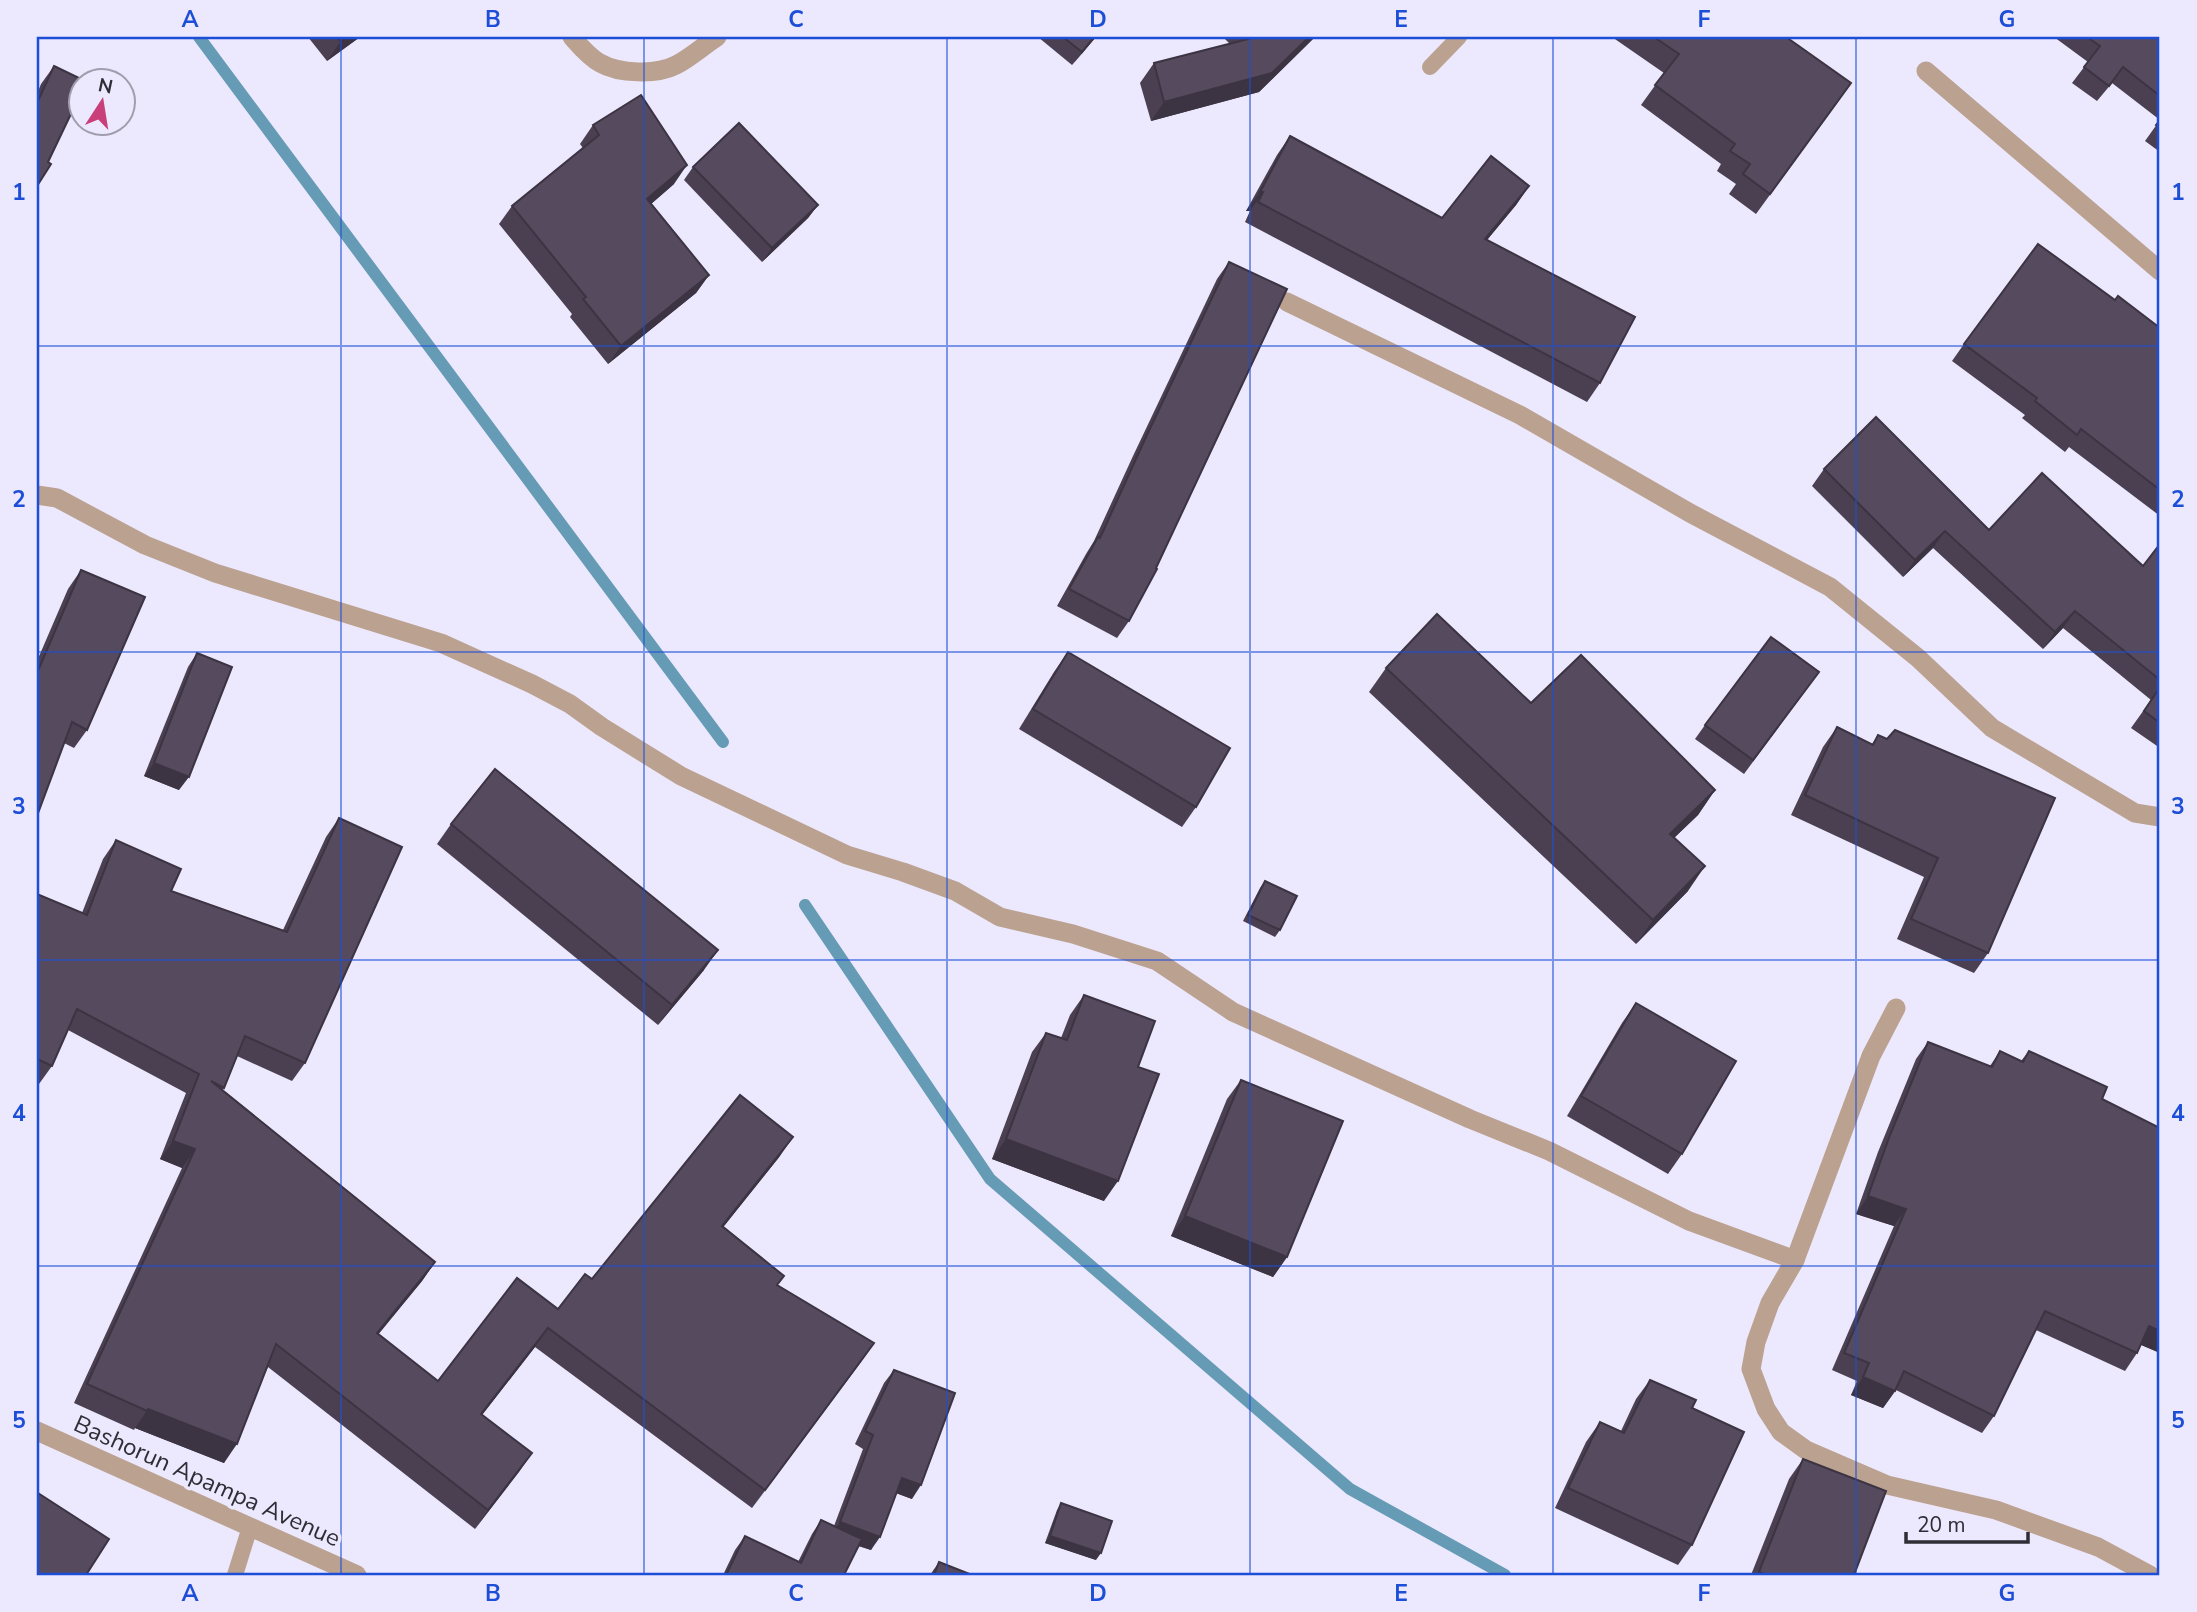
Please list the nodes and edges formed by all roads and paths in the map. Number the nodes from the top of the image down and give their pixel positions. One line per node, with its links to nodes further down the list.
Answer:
1 (572, 37): 2 (street)
2 (717, 37)
3 (1459, 37): 4 (lane)
4 (1430, 67)
5 (1926, 71): 6 (street)
6 (2160, 271)
7 (1287, 302): 9 (street)
8 (37, 495): 11 (street)
9 (2160, 817)
10 (1896, 1008): 11 (street)
11 (1794, 1260): 16 (street)
12 (37, 1431): 13 (street, Bashorun Apampa Avenue)
13 (250, 1527): 14 (lane); 15 (street, Bashorun Apampa Avenue)
14 (235, 1575)
15 (357, 1575)
16 (2150, 1575)

